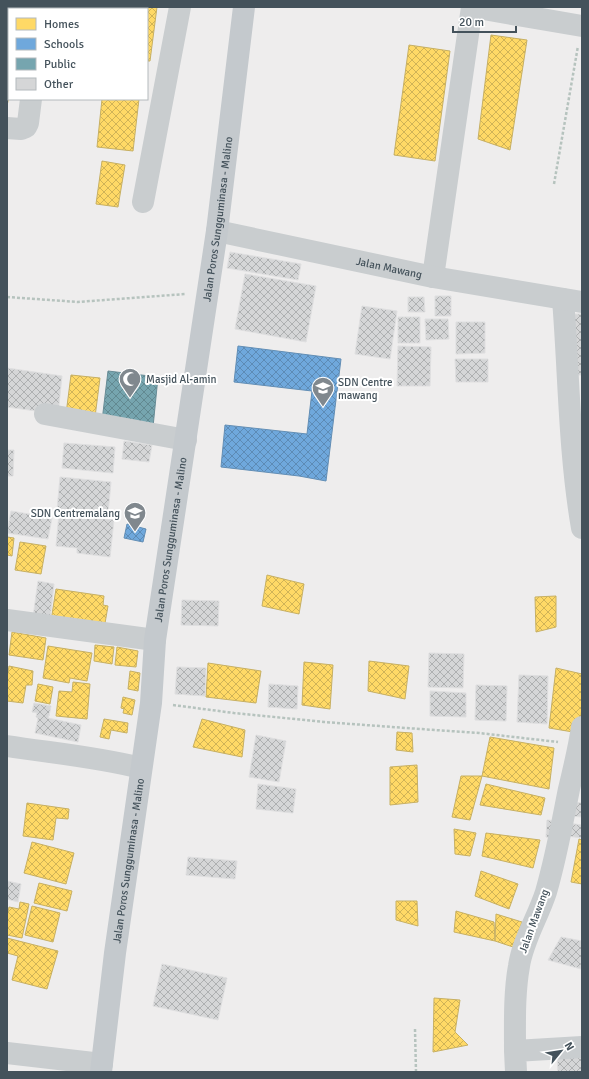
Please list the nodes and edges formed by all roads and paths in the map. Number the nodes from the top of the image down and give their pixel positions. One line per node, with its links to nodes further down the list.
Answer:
1 (180, 7): 8 (street)
2 (244, 7): 9 (main road, Jalan Poros Sungguminasa - Malino)
3 (472, 7): 4 (street); 10 (street)
4 (582, 26): 7 (path)
5 (31, 100): 6 (street)
6 (7, 128)
7 (554, 184)
8 (144, 202)
9 (217, 231): 10 (street, Jalan Mawang); 11 (main road, Jalan Poros Sungguminasa - Malino)
10 (433, 277): 13 (street, Jalan Mawang)
11 (208, 293): 12 (path); 15 (main road, Jalan Poros Sungguminasa - Malino)
12 (7, 297)
13 (572, 300): 16 (street, Jalan Mawang)
14 (45, 414): 15 (street)
15 (186, 440): 18 (main road, Jalan Poros Sungguminasa - Malino)
16 (582, 528)
17 (7, 620): 18 (street)
18 (155, 640): 19 (main road, Jalan Poros Sungguminasa - Malino)
19 (151, 703): 20 (path); 22 (main road, Jalan Poros Sungguminasa - Malino)
20 (581, 736): 26 (street, Jalan Mawang)
21 (7, 746): 22 (street)
22 (141, 768): 27 (main road, Jalan Poros Sungguminasa - Malino)
23 (415, 1029): 28 (path)
24 (582, 1047): 26 (street, Jalan Mawang)
25 (7, 1053): 27 (street)
26 (515, 1061)
27 (101, 1068)
28 (416, 1072)

